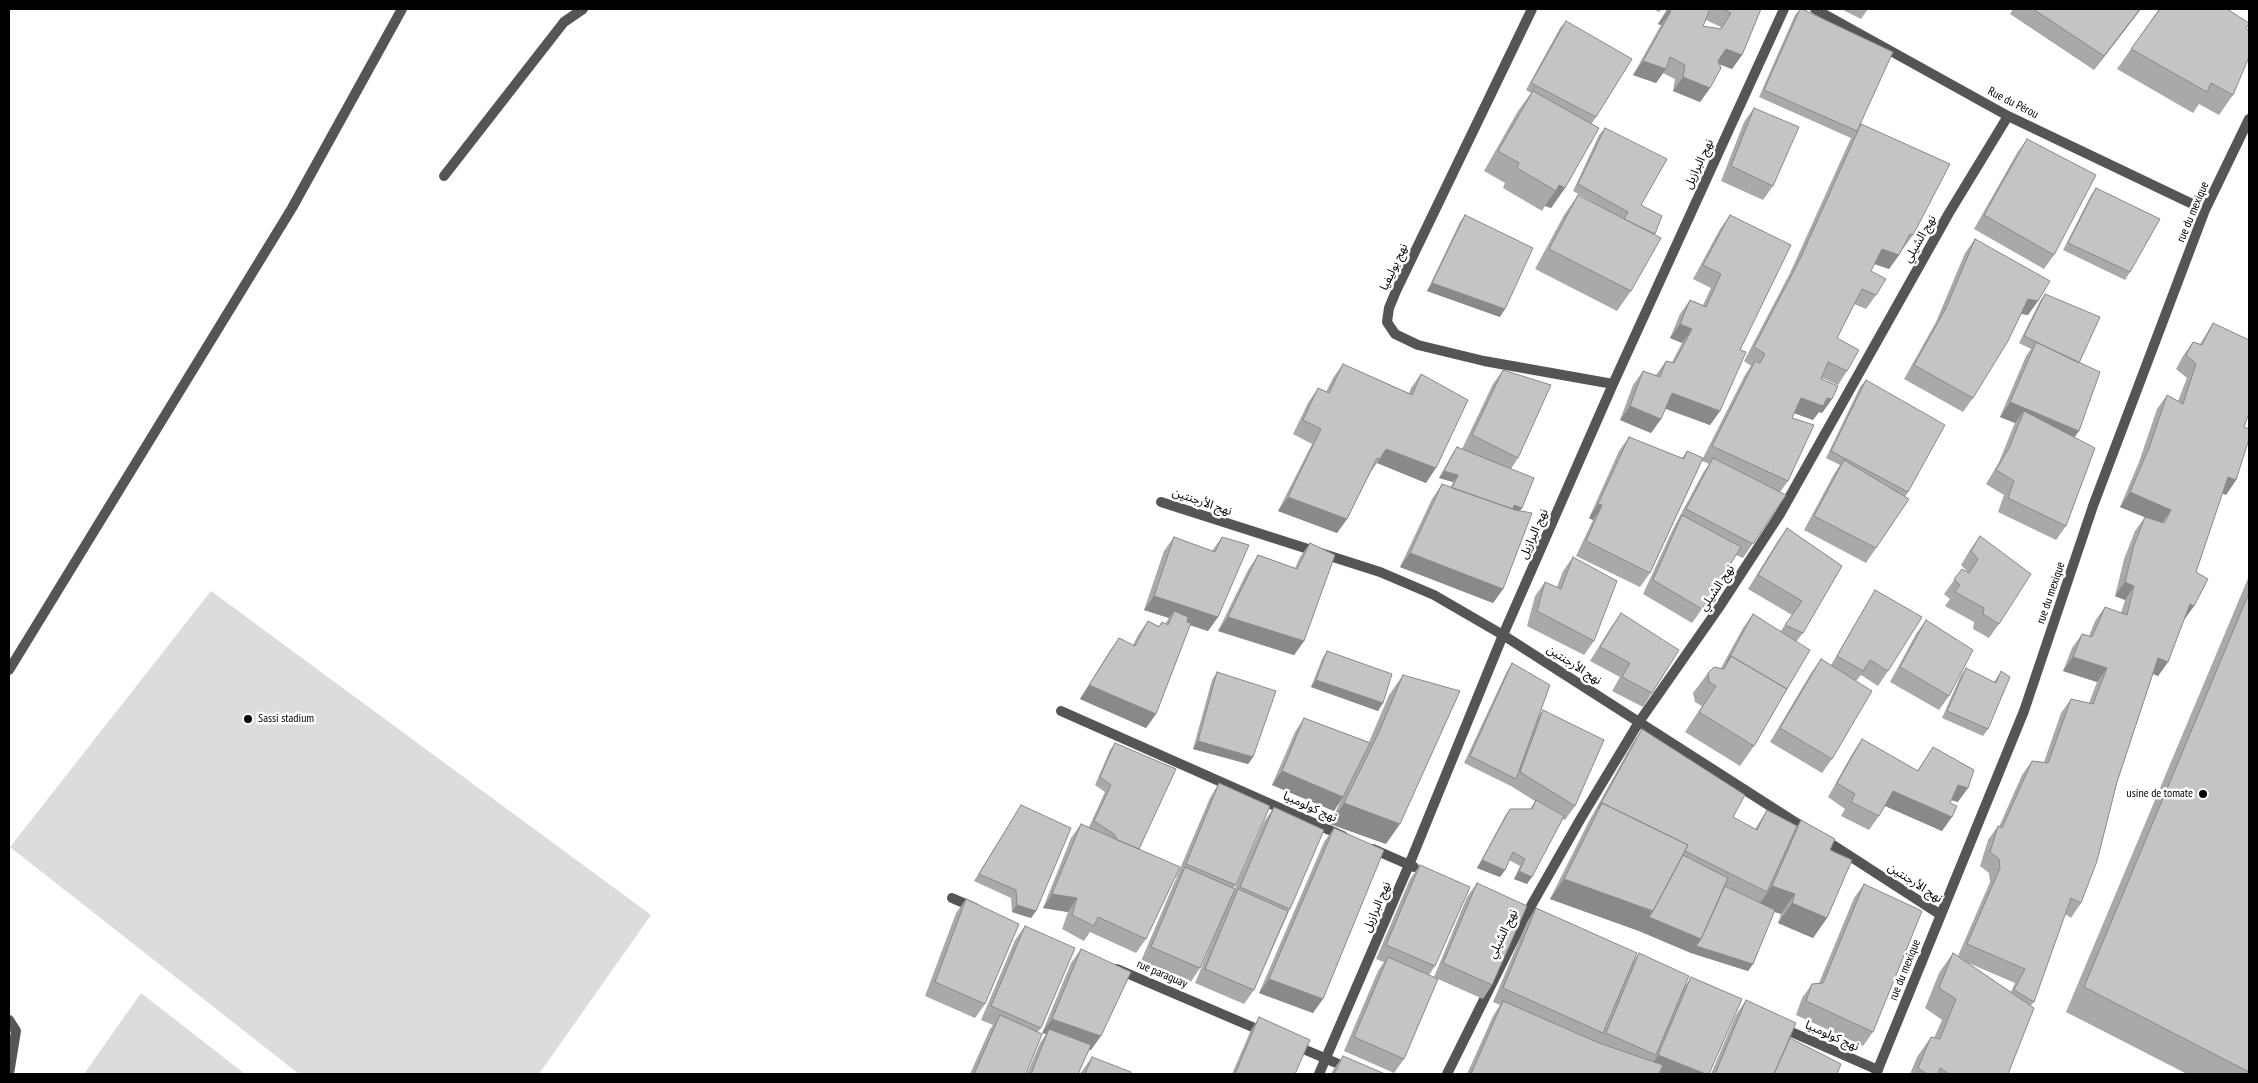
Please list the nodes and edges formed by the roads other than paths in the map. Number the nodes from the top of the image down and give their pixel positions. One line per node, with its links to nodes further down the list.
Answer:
1 (402, 9): 13 (street)
2 (583, 9): 8 (street)
3 (1532, 9): 10 (street, نهج بوليفيا)
4 (1784, 9): 10 (street, نهج البرازيل)
5 (1814, 9): 6 (street, Rue du Pérou)
6 (2008, 116): 9 (street, Rue du Pérou); 15 (street, نهج الشيلي)
7 (2249, 119): 9 (street, rue du mexique)
8 (444, 176)
9 (2205, 210): 20 (street, rue du mexique)
10 (1613, 384): 12 (street, نهج البرازيل)
11 (1162, 502): 12 (street, نهج الأرجنتين)
12 (1503, 634): 15 (street, نهج الأرجنتين); 16 (street, نهج البرازيل)
13 (9, 670)
14 (1061, 711): 16 (street, نهج كولومبيا)
15 (1639, 722): 20 (street, نهج الأرجنتين); 29 (street, نهج الشيلي)
16 (1409, 865): 17 (street, نهج كولومبيا); 24 (street, نهج البرازيل)
17 (1427, 872)
18 (952, 898): 19 (street)
19 (988, 913)
20 (1941, 915): 25 (street, rue du mexique)
21 (1107, 964): 24 (street, rue paraguay)
22 (9, 1020): 26 (street)
23 (1770, 1022): 25 (street, نهج كولومبيا)
24 (1326, 1059): 27 (street, نهج البرازيل); 28 (street, rue paraguay)
25 (1877, 1072)
26 (9, 1074)
27 (1320, 1074)
28 (1362, 1074)
29 (1447, 1074)

